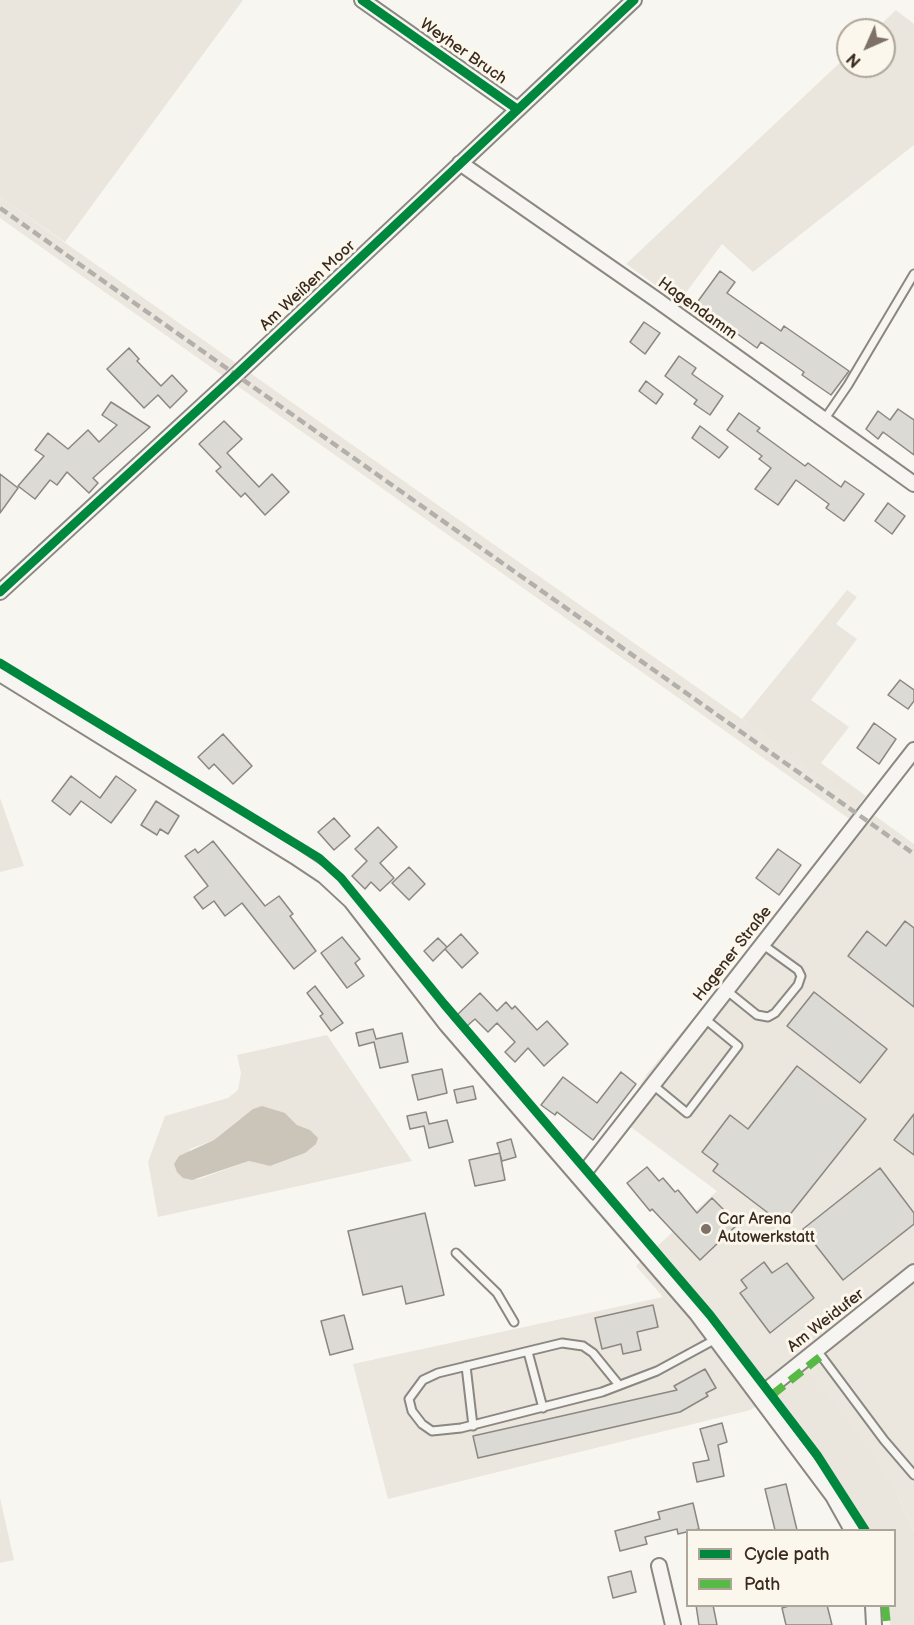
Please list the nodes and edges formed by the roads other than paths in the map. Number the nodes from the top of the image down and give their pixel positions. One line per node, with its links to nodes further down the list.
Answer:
1 (362, 0): 3 (street, Weyher Bruch)
2 (634, 0): 3 (street, Am Weißen Moor)
3 (517, 109): 4 (street, Am Weißen Moor)
4 (460, 164): 6 (street, Hagendamm); 8 (street, Am Weißen Moor)
5 (914, 274): 6 (lane)
6 (823, 421): 7 (street, Hagendamm)
7 (914, 484)
8 (0, 592)
9 (0, 674): 15 (street)
10 (914, 750): 11 (street, Hagener Straße)
11 (762, 944): 12 (street, Hagener Straße); 12 (lane)
12 (726, 990): 13 (street, Hagener Straße)
13 (704, 1018): 14 (street, Hagener Straße); 14 (lane)
14 (653, 1085): 15 (street, Hagener Straße)
15 (580, 1178): 19 (street)
16 (456, 1253): 18 (lane)
17 (914, 1272): 20 (street, Am Weidufer)
18 (514, 1322)
19 (716, 1339): 23 (lane); 24 (street)
20 (816, 1349): 24 (street, Am Weidufer); 27 (lane)
21 (528, 1352): 22 (lane); 23 (lane); 25 (lane)
22 (466, 1366): 26 (lane); 26 (lane)
23 (619, 1385): 25 (lane)
24 (759, 1396): 28 (street)
25 (543, 1408): 26 (lane)
26 (473, 1426)
27 (914, 1475)
28 (851, 1529)
29 (659, 1566): 31 (street)
30 (873, 1607): 32 (street)
31 (673, 1625)
32 (874, 1625)

